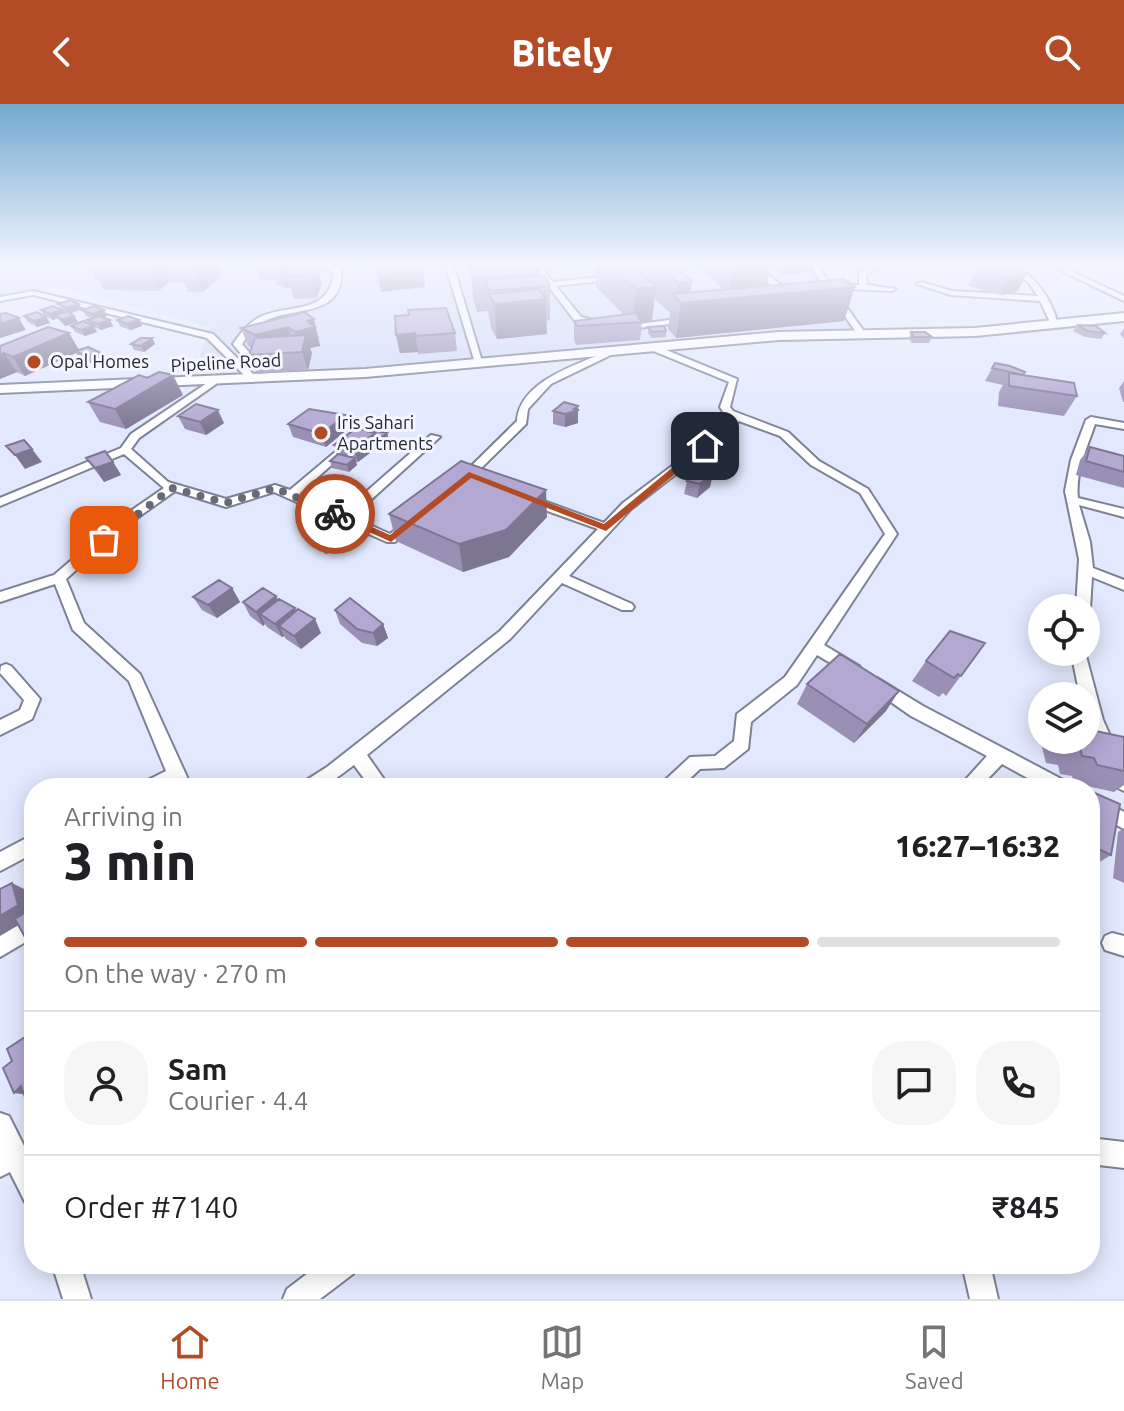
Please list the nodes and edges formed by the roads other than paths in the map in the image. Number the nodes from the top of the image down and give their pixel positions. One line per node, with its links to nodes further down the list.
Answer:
1 (143, 320): 14 (street)
2 (263, 320): 14 (street)
3 (466, 320): 13 (street)
4 (581, 320): 5 (street)
5 (683, 320)
6 (852, 320): 10 (street)
7 (1053, 320): 9 (street)
8 (1097, 320): 9 (street, Pipeline Road)
9 (1055, 324): 10 (street, Pipeline Road)
10 (861, 333): 11 (street, Pipeline Road)
11 (654, 348): 12 (street, Pipeline Road); 17 (street)
12 (613, 352): 13 (street, Pipeline Road); 22 (street)
13 (480, 363): 14 (street, Pipeline Road)
14 (254, 372): 15 (street, Pipeline Road)
15 (213, 382): 16 (street, Pipeline Road); 21 (street)
16 (0, 389)
17 (742, 418): 33 (street); 41 (street)
18 (1124, 426): 28 (street)
19 (357, 437): 27 (street)
20 (435, 437): 32 (street)
21 (125, 450): 25 (street); 29 (street)
22 (469, 475): 23 (street); 24 (street)
23 (483, 480)
24 (457, 486)
25 (172, 488): 27 (street); 36 (street)
26 (510, 492): 33 (street)
27 (291, 495): 32 (street)
28 (1072, 500): 31 (street); 34 (street)
29 (0, 502)
30 (424, 512): 32 (street)
31 (1124, 513)
32 (344, 518)
33 (606, 528): 35 (street)
34 (1086, 570): 37 (street); 38 (street)
35 (558, 576): 40 (street); 45 (street)
36 (59, 578): 39 (street); 47 (street)
37 (1124, 585)
38 (1084, 594)
39 (0, 597)
40 (627, 607)
41 (814, 646): 46 (street); 50 (street)
42 (1081, 666): 53 (street)
43 (6, 670): 44 (street)
44 (0, 728)
45 (356, 754): 48 (street); 49 (street)
46 (1000, 755): 51 (street); 52 (street)
47 (179, 778)
48 (322, 778)
49 (374, 778)
50 (679, 778)
51 (977, 778)
52 (1044, 778)
53 (1124, 783)
54 (1100, 808): 55 (street)
55 (1124, 821)
56 (24, 849): 57 (street)
57 (0, 862)
58 (24, 931): 59 (street)
59 (0, 947)
60 (0, 1125): 63 (street)
61 (1100, 1152): 62 (street)
62 (1124, 1155)
63 (8, 1158): 64 (street)
64 (24, 1180)
65 (333, 1274): 67 (street)
66 (978, 1274): 68 (street)
67 (310, 1296)
68 (984, 1299)

